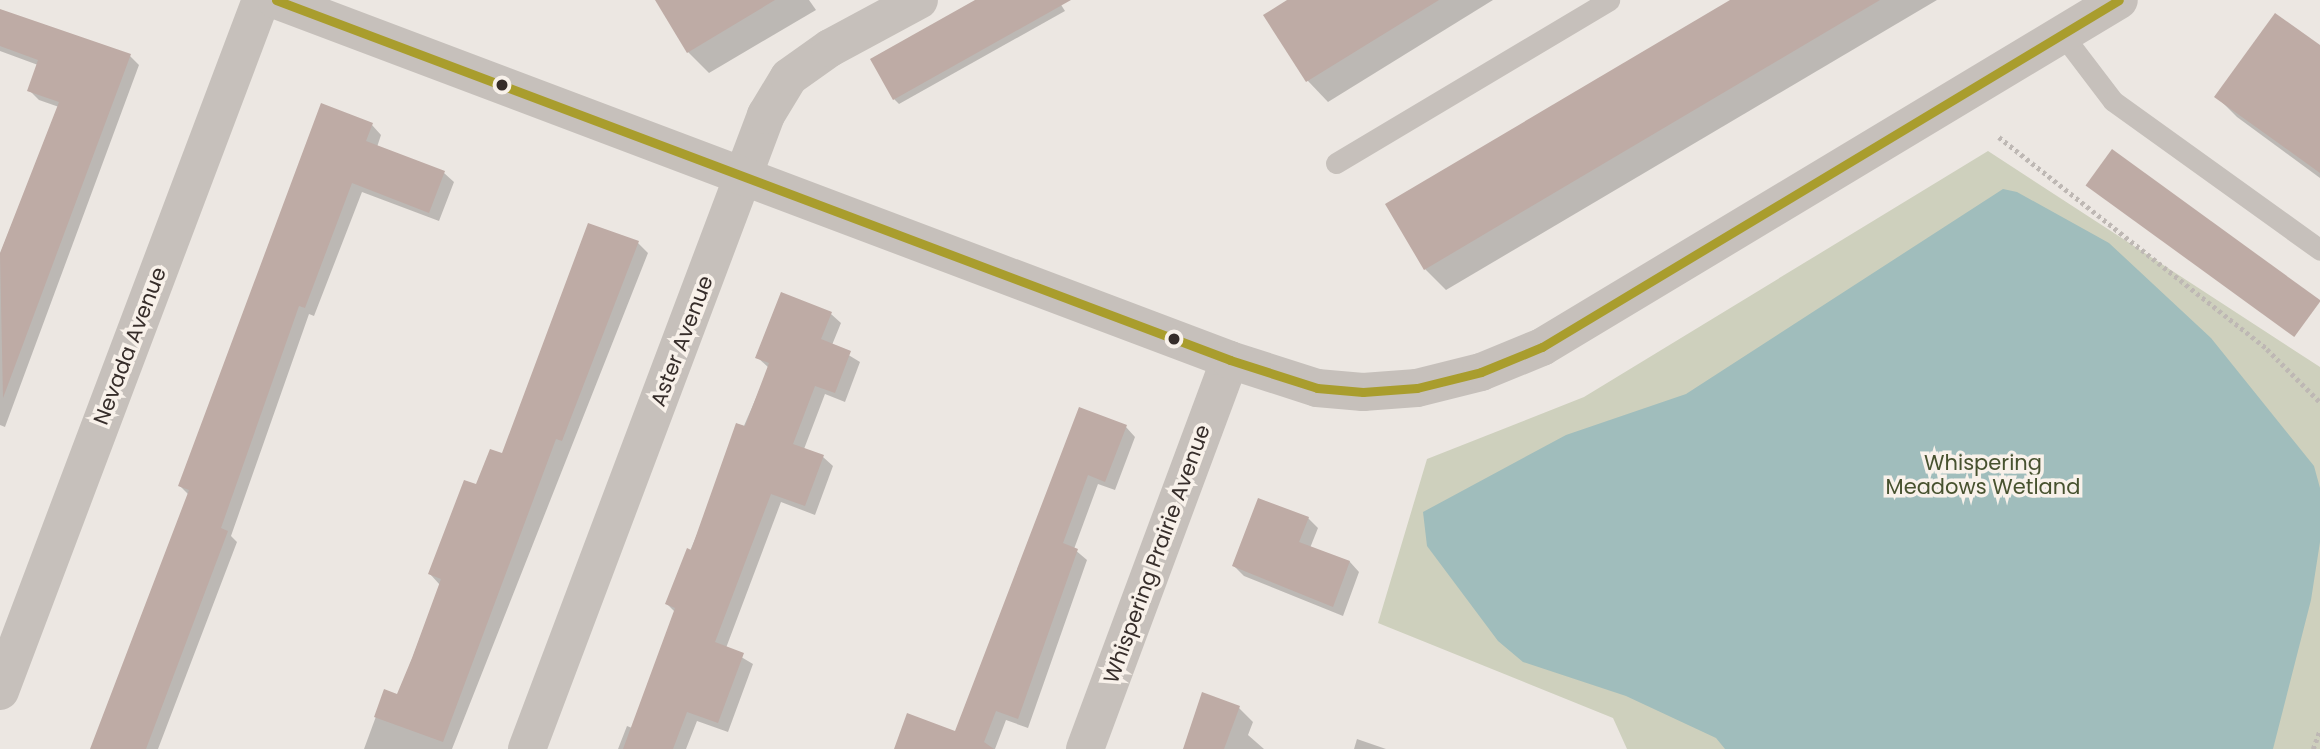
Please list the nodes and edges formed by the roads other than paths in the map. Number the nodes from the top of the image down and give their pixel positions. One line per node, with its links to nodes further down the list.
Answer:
1 (261, 0): 11 (street, Nevada Avenue)
2 (276, 0): 8 (street)
3 (919, 0): 8 (street, Aster Avenue)
4 (1609, 0): 7 (lane)
5 (2119, 0): 6 (street)
6 (2062, 34): 9 (lane); 10 (street)
7 (1336, 163)
8 (743, 179): 10 (street); 12 (street, Aster Avenue)
9 (2320, 250)
10 (1230, 360): 13 (street, Whispering Prairie Avenue)
11 (0, 691)
12 (527, 749)
13 (1085, 749)

